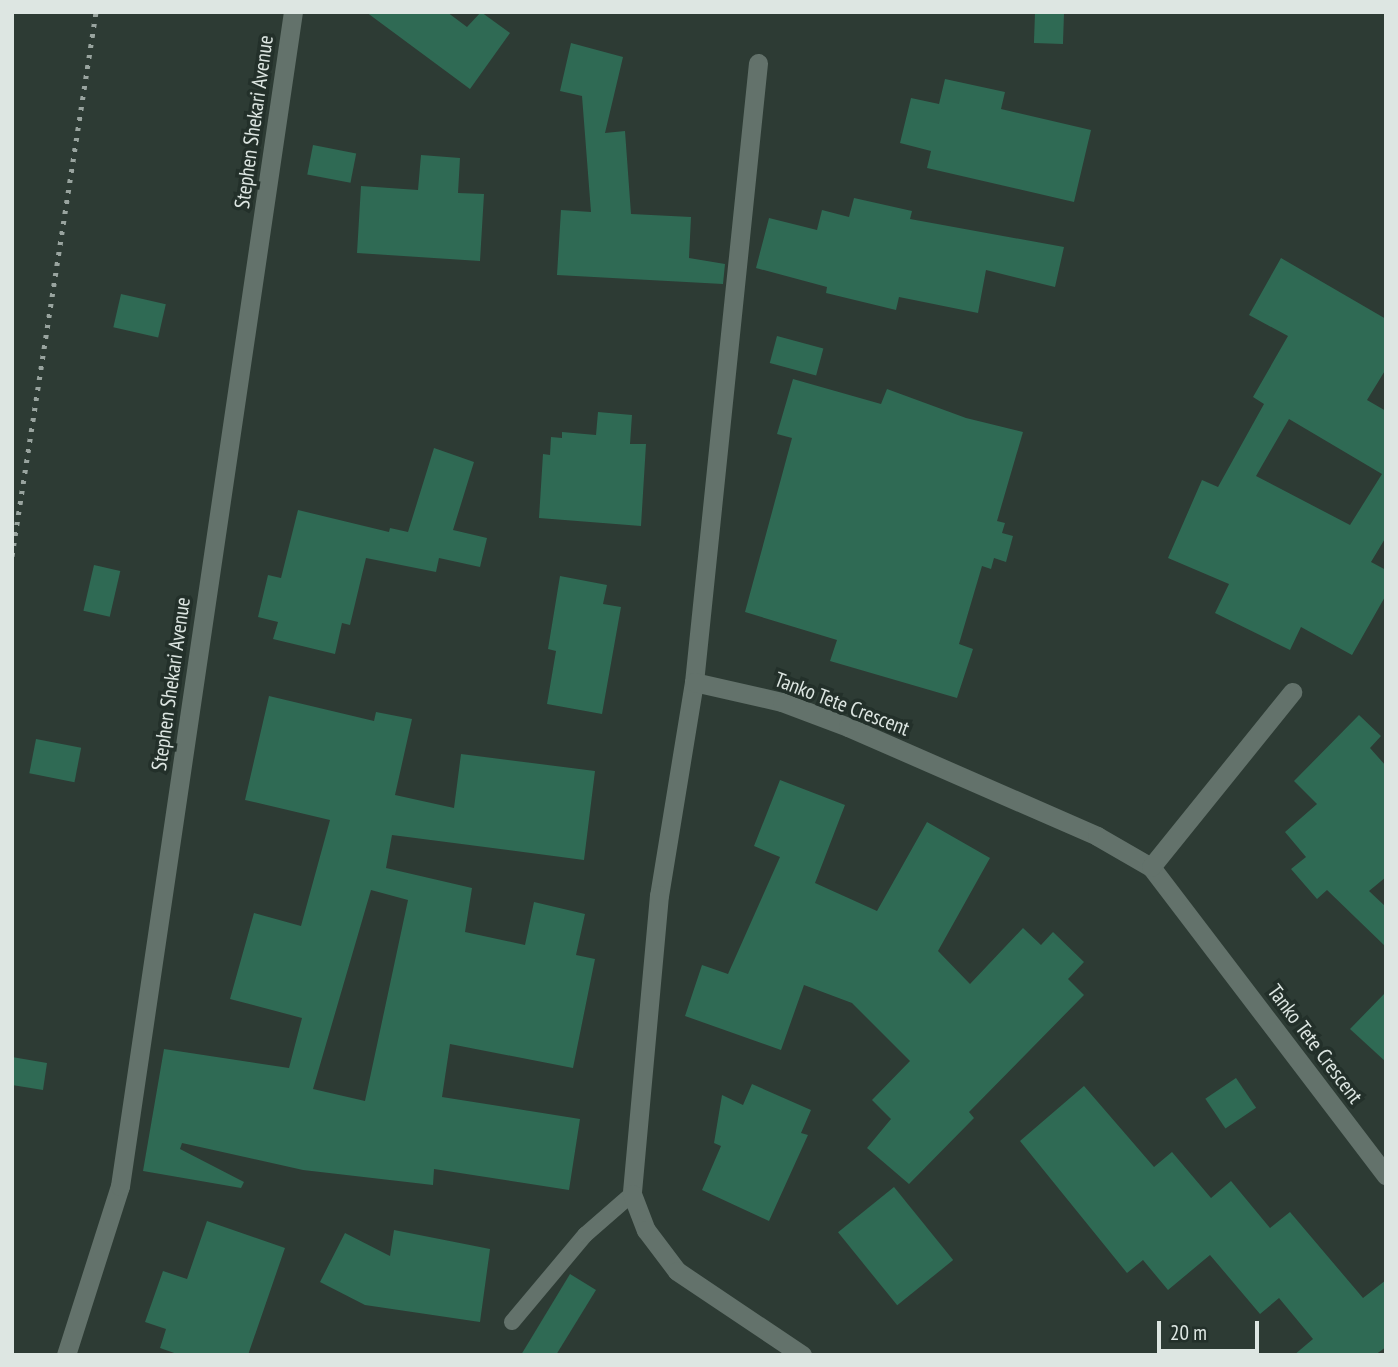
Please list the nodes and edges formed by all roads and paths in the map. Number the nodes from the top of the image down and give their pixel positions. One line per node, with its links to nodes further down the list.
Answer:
1 (293, 12): 9 (street, Stephen Shekari Avenue)
2 (758, 63): 3 (street)
3 (694, 682): 5 (street, Tanko Tete Crescent); 7 (street)
4 (1292, 692): 5 (street)
5 (1152, 867): 6 (street, Tanko Tete Crescent)
6 (1386, 1176)
7 (632, 1194): 8 (lane); 10 (street)
8 (512, 1322)
9 (66, 1355)
10 (802, 1355)

